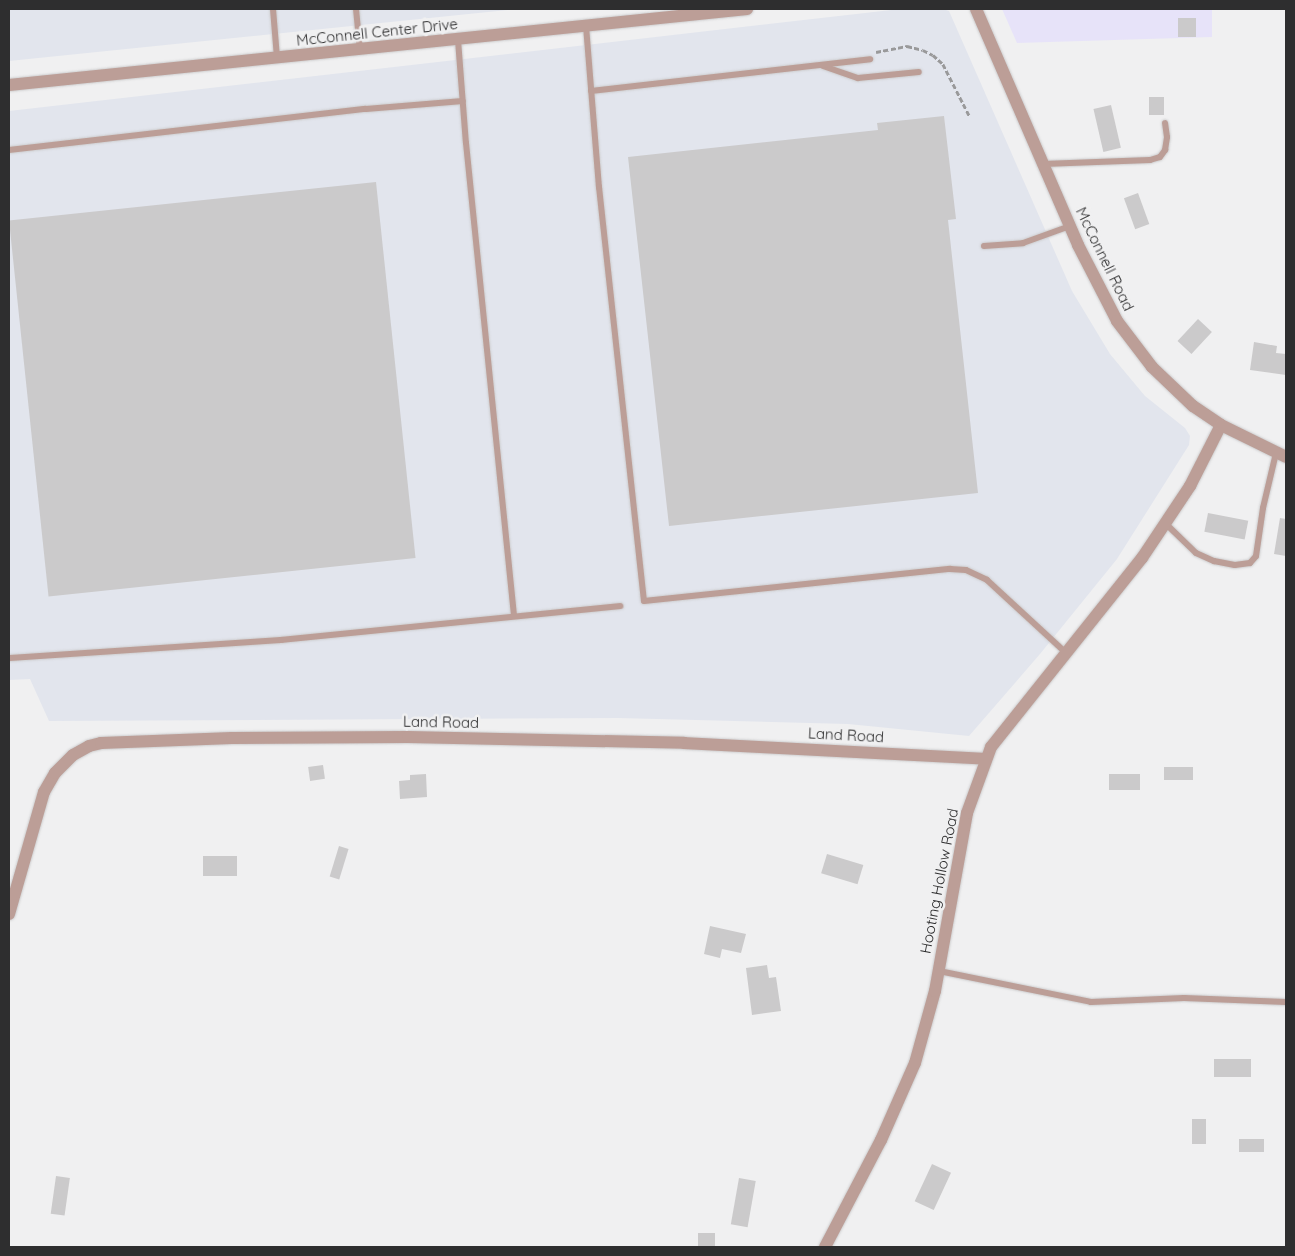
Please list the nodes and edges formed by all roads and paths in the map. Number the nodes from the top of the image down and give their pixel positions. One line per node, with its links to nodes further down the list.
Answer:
1 (273, 9): 8 (lane)
2 (356, 9): 7 (lane)
3 (747, 9): 5 (street, McConnell Center Drive)
4 (976, 9): 17 (street, McConnell Road)
5 (586, 26): 6 (street, McConnell Center Drive); 13 (lane)
6 (458, 40): 7 (street, McConnell Center Drive); 14 (lane)
7 (360, 50): 8 (street, McConnell Center Drive)
8 (277, 58): 12 (street, McConnell Center Drive)
9 (870, 59): 10 (lane)
10 (820, 65): 11 (lane); 13 (lane)
11 (919, 72)
12 (9, 85)
13 (591, 90): 25 (lane)
14 (463, 101): 16 (lane); 24 (lane)
15 (1165, 123): 17 (lane)
16 (9, 150)
17 (1043, 164): 18 (street, McConnell Road)
18 (1070, 226): 19 (lane); 20 (street, McConnell Road)
19 (984, 246)
20 (1221, 425): 21 (street, McConnell Road); 22 (street, Hooting Hollow Road)
21 (1281, 455): 22 (lane)
22 (1165, 523): 25 (street, Hooting Hollow Road)
23 (620, 606): 24 (lane)
24 (514, 616): 26 (lane)
25 (1066, 653): 27 (street, Hooting Hollow Road)
26 (9, 658)
27 (986, 759): 28 (street, Land Road); 29 (street, Hooting Hollow Road)
28 (9, 914)
29 (939, 971): 30 (lane); 31 (street, Hooting Hollow Road)
30 (1286, 1002)
31 (825, 1247)

